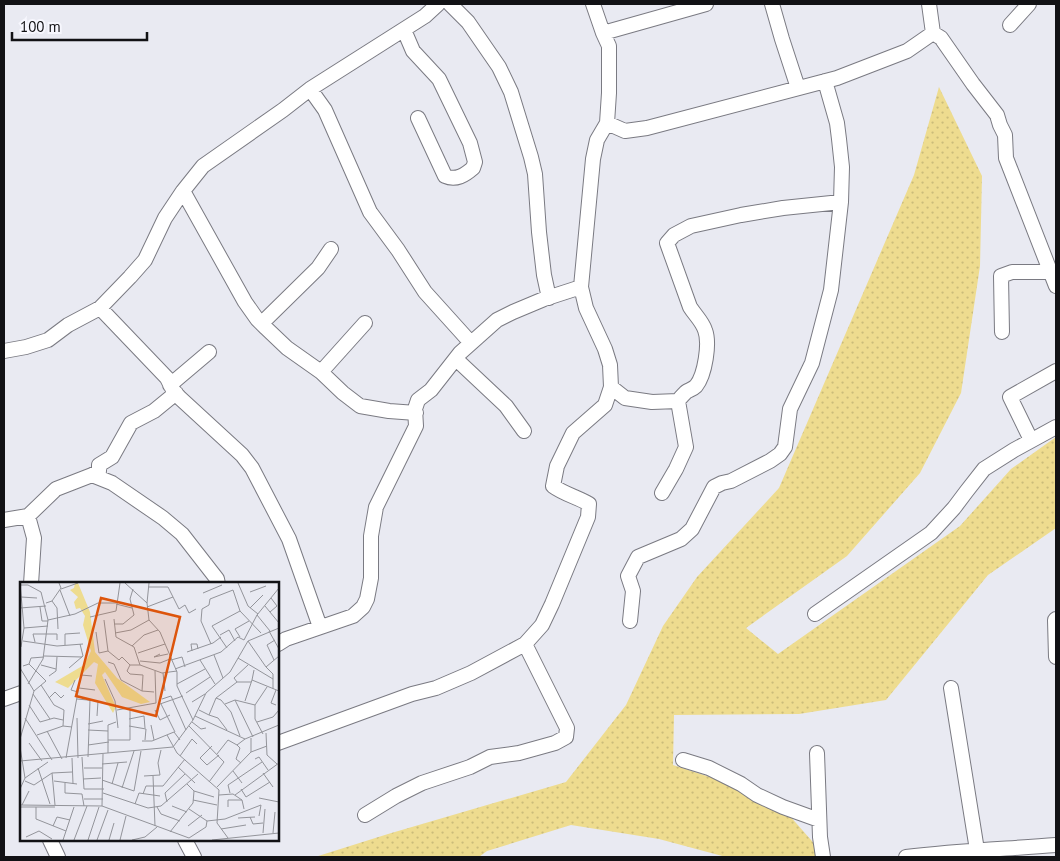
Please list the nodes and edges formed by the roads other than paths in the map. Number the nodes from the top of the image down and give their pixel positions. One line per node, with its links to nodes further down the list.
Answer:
1 (438, 4): 9 (street)
2 (450, 4): 22 (street)
3 (593, 4): 10 (street)
4 (706, 4): 10 (street)
5 (772, 4): 13 (street)
6 (929, 4): 11 (street)
7 (1029, 4): 8 (street)
8 (1010, 25)
9 (404, 30): 14 (street); 15 (street)
10 (603, 33): 16 (street)
11 (933, 33): 12 (street); 20 (street)
12 (825, 81): 13 (street); 18 (street)
13 (798, 88): 16 (street)
14 (310, 89): 17 (street); 27 (street)
15 (418, 118)
16 (607, 123): 21 (street)
17 (183, 191): 23 (street); 24 (street)
18 (841, 202): 35 (street); 48 (street)
19 (331, 249): 24 (street)
20 (1055, 280): 26 (street)
21 (581, 287): 22 (street); 33 (street)
22 (549, 298): 27 (street)
23 (100, 308): 28 (street); 34 (street)
24 (262, 323): 32 (street)
25 (364, 323): 32 (street)
26 (1002, 332)
27 (471, 343): 30 (street)
28 (4, 351)
29 (209, 352): 34 (street)
30 (456, 359): 36 (street); 38 (street)
31 (1056, 370): 39 (street)
32 (321, 372): 36 (street)
33 (611, 387): 35 (street); 51 (street)
34 (173, 389): 40 (street); 49 (street)
35 (678, 401): 41 (street)
36 (416, 413): 49 (street)
37 (1056, 427): 39 (street)
38 (524, 430)
39 (1032, 440): 46 (street)
40 (92, 475): 42 (street); 45 (street)
41 (662, 493)
42 (28, 516): 43 (street); 44 (street)
43 (4, 520)
44 (31, 582)
45 (218, 582)
46 (815, 614)
47 (1056, 619): 52 (street)
48 (630, 621)
49 (320, 628): 50 (street)
50 (279, 643)
51 (525, 644): 56 (street); 59 (street)
52 (1056, 657)
53 (951, 688): 64 (street)
54 (20, 694): 55 (street)
55 (4, 700)
56 (279, 743)
57 (817, 753): 60 (street)
58 (683, 760): 60 (street)
59 (365, 815)
60 (819, 820): 68 (street)
61 (50, 841): 66 (street)
62 (186, 841): 67 (street)
63 (1056, 845): 65 (street)
64 (977, 850): 65 (street); 69 (street)
65 (1014, 853)
66 (58, 857)
67 (194, 857)
68 (823, 857)
69 (906, 857)

